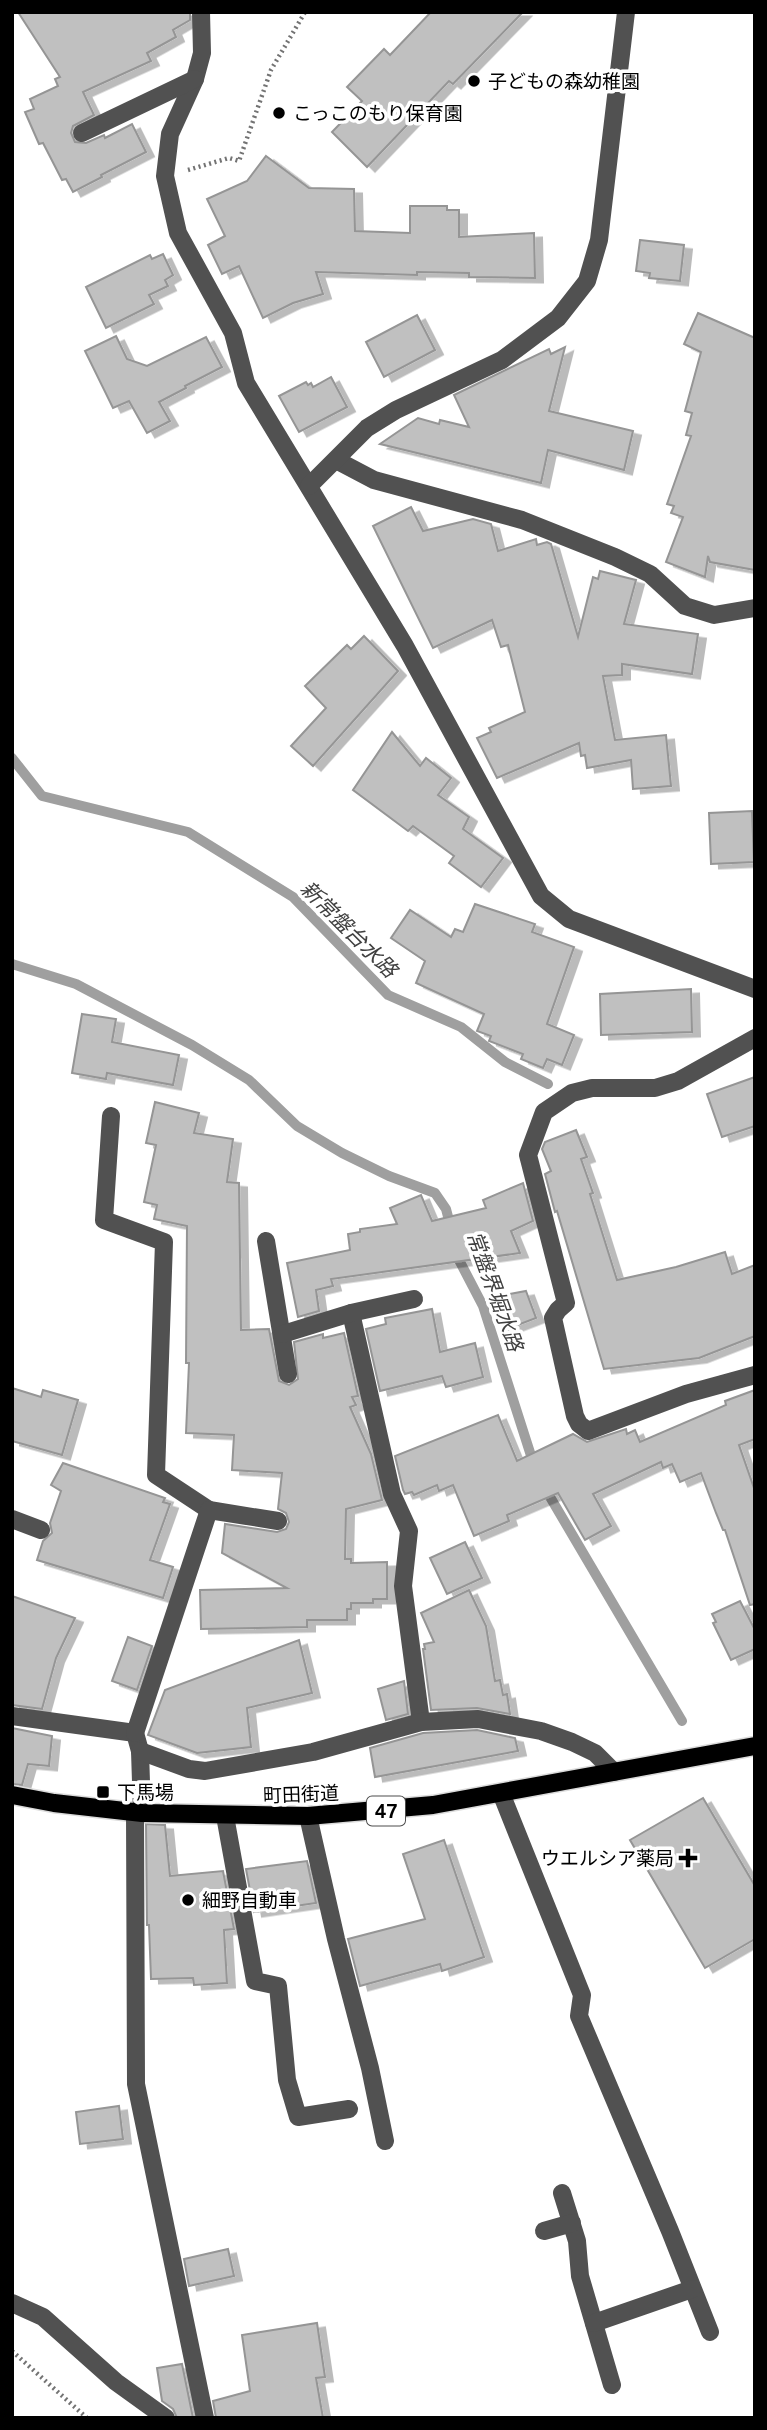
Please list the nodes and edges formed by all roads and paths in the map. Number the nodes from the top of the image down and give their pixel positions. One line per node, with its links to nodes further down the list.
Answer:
1 (201, 12): 4 (street)
2 (305, 12): 6 (path)
3 (626, 12): 7 (street)
4 (195, 79): 5 (street); 6 (street)
5 (82, 133)
6 (165, 176): 8 (street)
7 (336, 460): 8 (street); 9 (street)
8 (310, 486): 10 (street)
9 (755, 608)
10 (755, 989)
11 (755, 1038): 18 (street)
12 (111, 1116): 19 (street)
13 (266, 1241): 16 (street)
14 (414, 1299): 15 (street)
15 (351, 1314): 16 (street); 24 (street)
16 (283, 1334): 17 (street)
17 (288, 1374)
18 (755, 1375)
19 (209, 1510): 21 (street); 25 (street)
20 (12, 1519): 22 (street)
21 (278, 1521)
22 (41, 1530)
23 (12, 1716): 25 (street)
24 (421, 1722): 27 (street); 28 (street)
25 (135, 1733): 27 (street)
26 (755, 1746): 28 (main road, 町田街道 / 47)
27 (140, 1751): 31 (street)
28 (614, 1772): 29 (main road, 町田街道 / 47)
29 (501, 1793): 33 (main road, 町田街道 / 47); 39 (street)
30 (12, 1795): 31 (main road, 町田街道 / 47)
31 (139, 1812): 32 (main road, 町田街道 / 47); 47 (street)
32 (225, 1816): 33 (main road, 町田街道 / 47); 34 (street)
33 (308, 1816): 35 (street)
34 (349, 2109)
35 (385, 2141)
36 (562, 2193): 37 (street)
37 (572, 2223): 38 (street); 41 (street)
38 (544, 2231)
39 (692, 2290): 41 (street); 42 (street)
40 (12, 2303): 46 (street)
41 (594, 2323): 44 (street)
42 (710, 2332)
43 (12, 2351): 45 (path)
44 (612, 2385)
45 (87, 2418)
46 (166, 2418)
47 (205, 2418)

